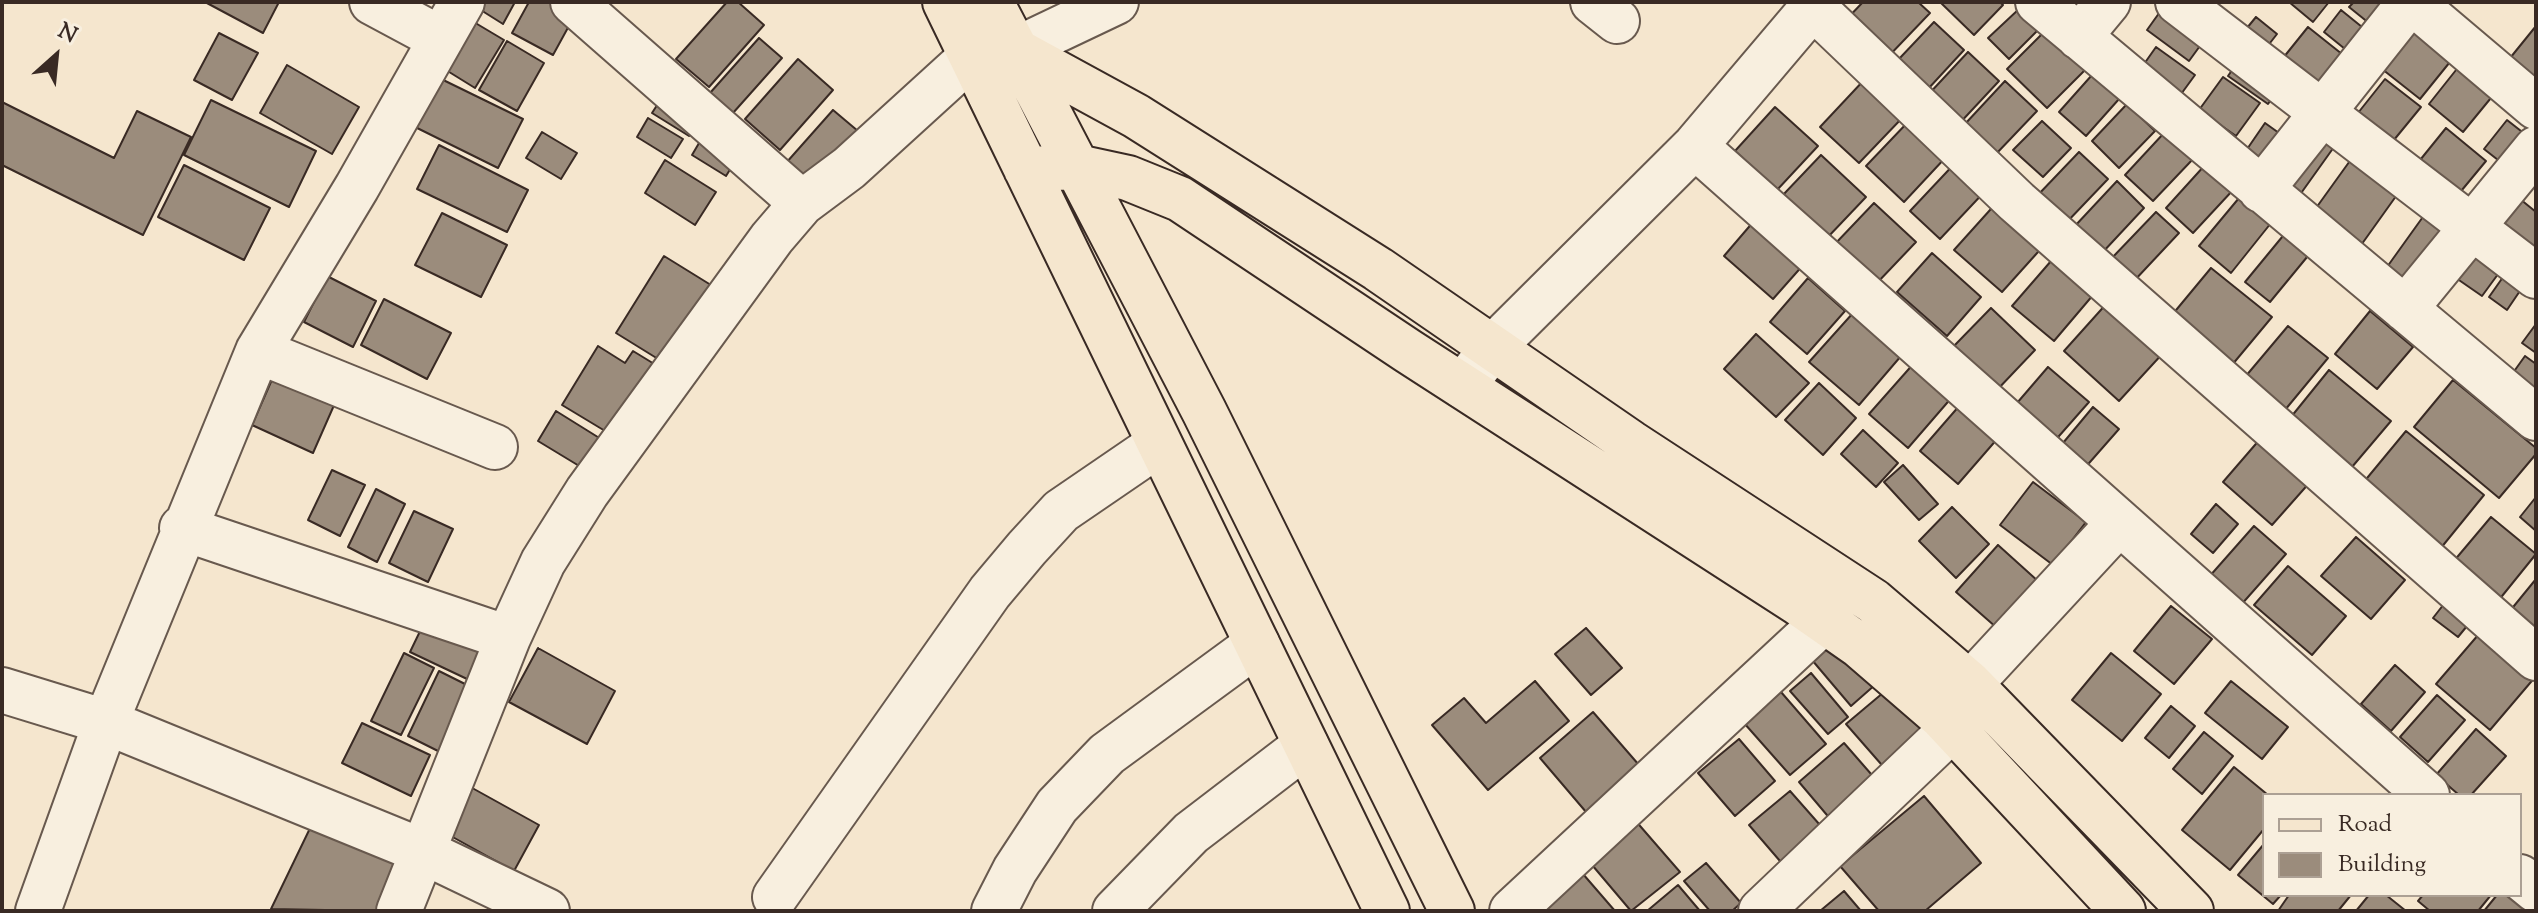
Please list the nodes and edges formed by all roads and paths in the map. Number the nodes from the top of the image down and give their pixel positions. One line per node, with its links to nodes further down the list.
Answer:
1 (372, 2): 11 (street)
2 (573, 2): 22 (street)
3 (945, 2): 14 (main road)
4 (991, 2): 13 (main road)
5 (1116, 2): 13 (street)
6 (2038, 2): 12 (street)
7 (2108, 2): 12 (street)
8 (2178, 2): 16 (street)
9 (2411, 2): 15 (street); 16 (street)
10 (1815, 4): 17 (street); 37 (street)
11 (452, 20): 27 (street)
12 (2079, 37): 21 (street)
13 (1015, 50): 14 (main road); 19 (main road); 26 (main road)
14 (972, 56): 20 (main road); 22 (street)
15 (2536, 107)
16 (2322, 112): 21 (street); 23 (street)
17 (1695, 146): 26 (street); 32 (street)
18 (2536, 149): 23 (street)
19 (1077, 167): 20 (main road); 28 (main road); 52 (main road)
20 (1026, 169): 30 (main road)
21 (2261, 190): 25 (street)
22 (802, 203): 35 (street)
23 (2472, 227): 24 (street); 25 (street)
24 (2536, 276)
25 (2405, 309): 29 (street)
26 (1493, 347): 28 (street); 38 (main road)
27 (258, 351): 31 (street); 33 (street)
28 (1463, 386): 34 (main road)
29 (2536, 418)
30 (1159, 444): 36 (main road); 45 (street)
31 (495, 447)
32 (2119, 523): 38 (street); 43 (street)
33 (182, 528): 35 (street); 40 (street)
34 (1824, 621): 41 (main road); 53 (street)
35 (508, 638): 44 (street)
36 (1257, 644): 42 (main road); 49 (street)
37 (2536, 658)
38 (1970, 684): 56 (main road)
39 (2, 690): 40 (street)
40 (106, 722): 44 (street); 46 (street)
41 (1953, 728): 54 (street); 55 (main road)
42 (1306, 745): 50 (street); 51 (main road)
43 (2425, 793)
44 (422, 851): 47 (street); 48 (street)
45 (775, 897)
46 (38, 911)
47 (399, 911)
48 (547, 911)
49 (994, 911)
50 (1115, 911)
51 (1387, 911)
52 (1452, 911)
53 (1512, 911)
54 (1761, 911)
55 (2123, 911)
56 (2191, 911)

